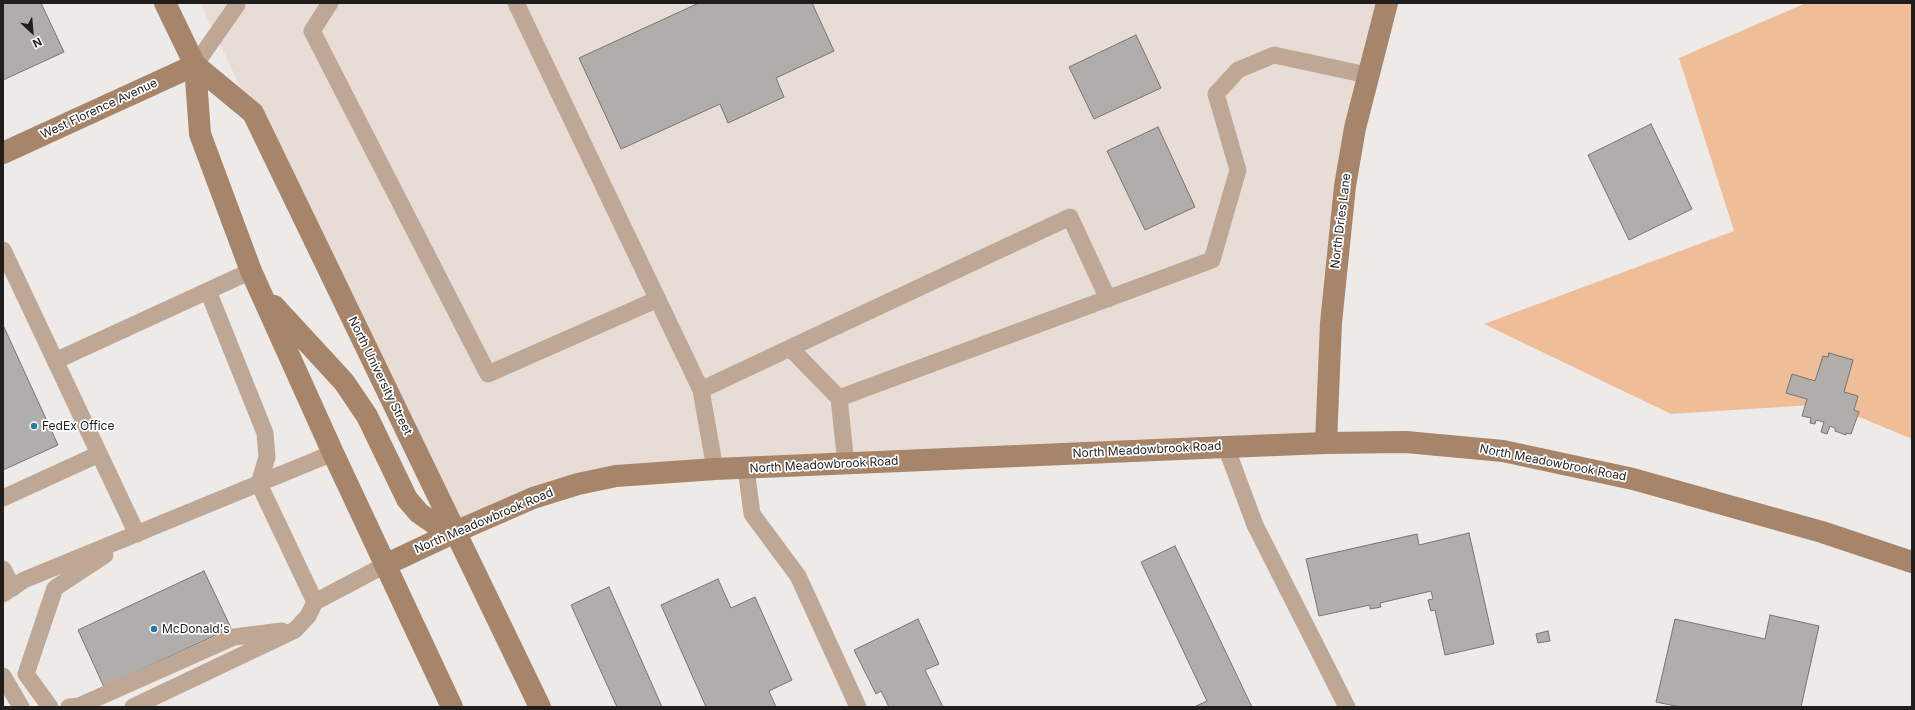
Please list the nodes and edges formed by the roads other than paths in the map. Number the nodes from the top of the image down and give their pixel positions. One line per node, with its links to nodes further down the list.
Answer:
1 (165, 3): 6 (street, North University Street)
2 (330, 3): 14 (lane)
3 (516, 3): 14 (lane)
4 (1387, 3): 7 (street, North Dries Lane)
5 (239, 4): 6 (lane)
6 (195, 65): 8 (street, West Florence Avenue); 10 (street, North University Street); 28 (street, North University Street)
7 (1367, 75): 13 (lane); 19 (street, North Dries Lane)
8 (3, 153)
9 (3, 250): 16 (lane)
10 (252, 271): 11 (lane); 12 (street, North University Street)
11 (208, 291): 16 (lane); 26 (lane)
12 (262, 294): 21 (street, North University Street); 28 (street)
13 (1108, 298): 15 (lane); 18 (lane)
14 (658, 299): 17 (lane)
15 (790, 348): 17 (lane); 18 (lane)
16 (55, 361): 22 (lane)
17 (701, 390): 25 (lane)
18 (839, 398): 23 (lane)
19 (1326, 443): 20 (street, North Meadowbrook Road); 30 (street, North Meadowbrook Road)
20 (1226, 446): 23 (street, North Meadowbrook Road); 44 (lane)
21 (333, 453): 26 (lane); 31 (street, North University Street)
22 (99, 454): 27 (lane); 29 (lane)
23 (846, 464): 24 (street, North Meadowbrook Road)
24 (746, 468): 25 (street, North Meadowbrook Road); 43 (lane)
25 (715, 469): 28 (street, North Meadowbrook Road)
26 (259, 484): 29 (lane); 34 (lane)
27 (3, 498)
28 (455, 532): 31 (street, North Meadowbrook Road); 42 (street, North University Street)
29 (136, 534): 33 (lane); 38 (lane)
30 (1912, 562)
31 (385, 565): 34 (lane); 41 (street, North University Street)
32 (3, 569): 33 (lane)
33 (8, 591)
34 (315, 602): 35 (lane)
35 (295, 630): 39 (lane); 40 (lane)
36 (3, 676): 37 (lane)
37 (21, 707)
38 (50, 707)
39 (69, 707)
40 (133, 707)
41 (452, 707)
42 (540, 707)
43 (858, 707)
44 (1347, 707)

